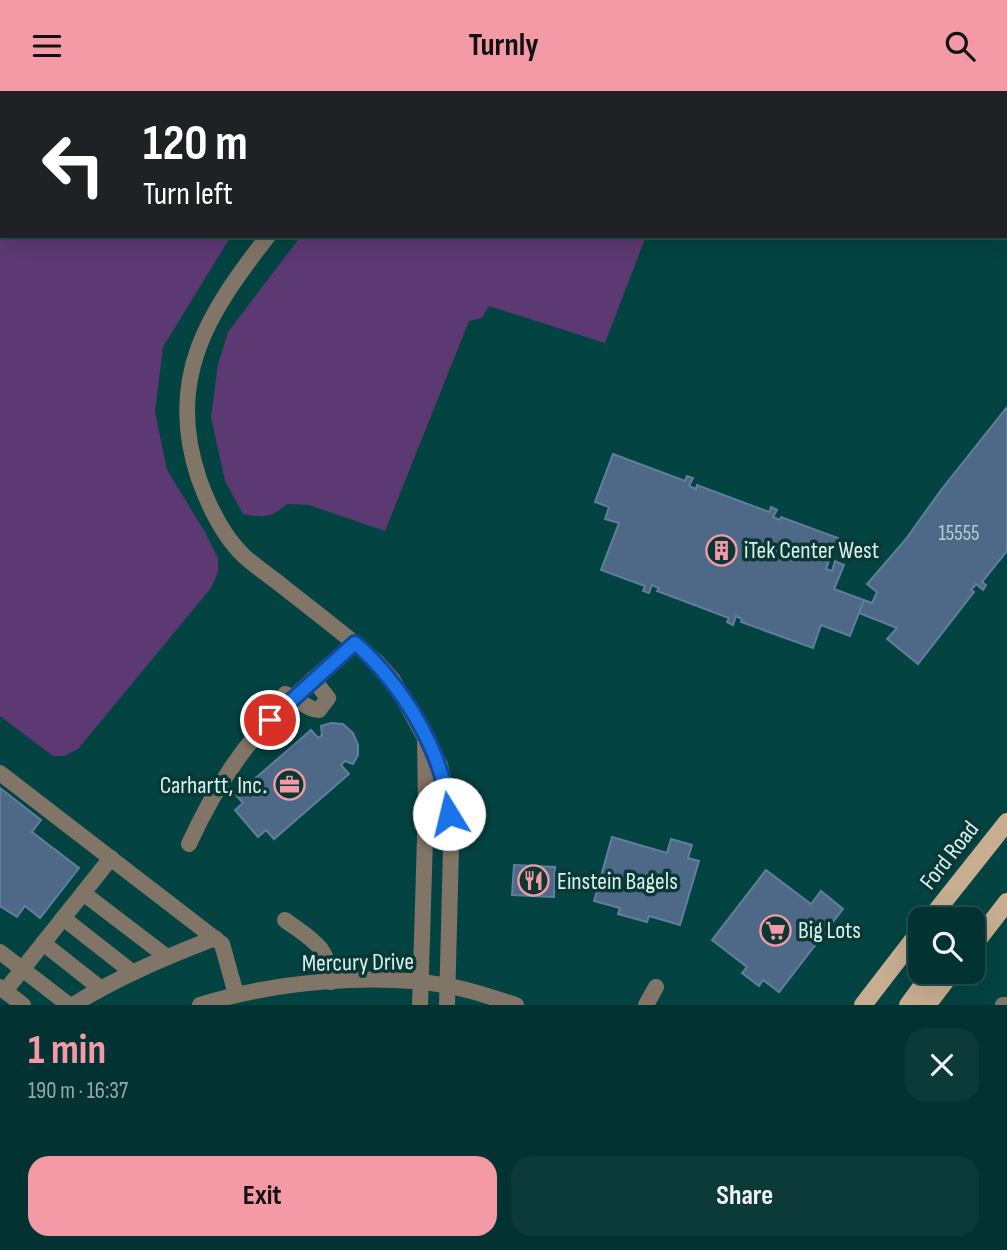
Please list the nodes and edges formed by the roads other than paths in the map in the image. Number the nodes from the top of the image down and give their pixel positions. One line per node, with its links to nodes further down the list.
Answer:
1 (266, 238): 2 (street)
2 (355, 643): 3 (street); 5 (street)
3 (313, 679): 4 (street); 4 (street)
4 (289, 695): 10 (street)
5 (425, 736): 8 (street); 9 (street)
6 (0, 772): 11 (street)
7 (1007, 822): 14 (main road, Ford Road)
8 (450, 830): 9 (street); 29 (street)
9 (425, 832): 26 (street)
10 (189, 844)
11 (111, 858): 12 (street); 18 (street)
12 (83, 893): 15 (street); 22 (street)
13 (1007, 902): 17 (main road)
14 (946, 907)
15 (64, 918): 19 (street); 24 (street)
16 (285, 920): 25 (street)
17 (985, 930)
18 (215, 938): 22 (street); 33 (street)
19 (43, 943): 23 (street); 31 (street)
20 (908, 947): 41 (main road)
21 (0, 952): 23 (street)
22 (167, 957): 24 (street)
23 (23, 969): 32 (street); 35 (street)
24 (132, 972): 31 (street)
25 (331, 982): 26 (street, Mercury Drive); 33 (street, Mercury Drive)
26 (420, 983): 29 (street, Mercury Drive); 37 (street)
27 (923, 984): 42 (main road)
28 (943, 984): 43 (main road)
29 (448, 986): 38 (street); 39 (street, Mercury Drive)
30 (656, 987): 40 (street)
31 (100, 988): 35 (street)
32 (3, 989): 34 (street)
33 (236, 994): 36 (street, Mercury Drive)
34 (23, 1005)
35 (71, 1005)
36 (200, 1005)
37 (420, 1005)
38 (447, 1005)
39 (516, 1005)
40 (646, 1005)
41 (863, 1005)
42 (908, 1005)
43 (927, 1005)

